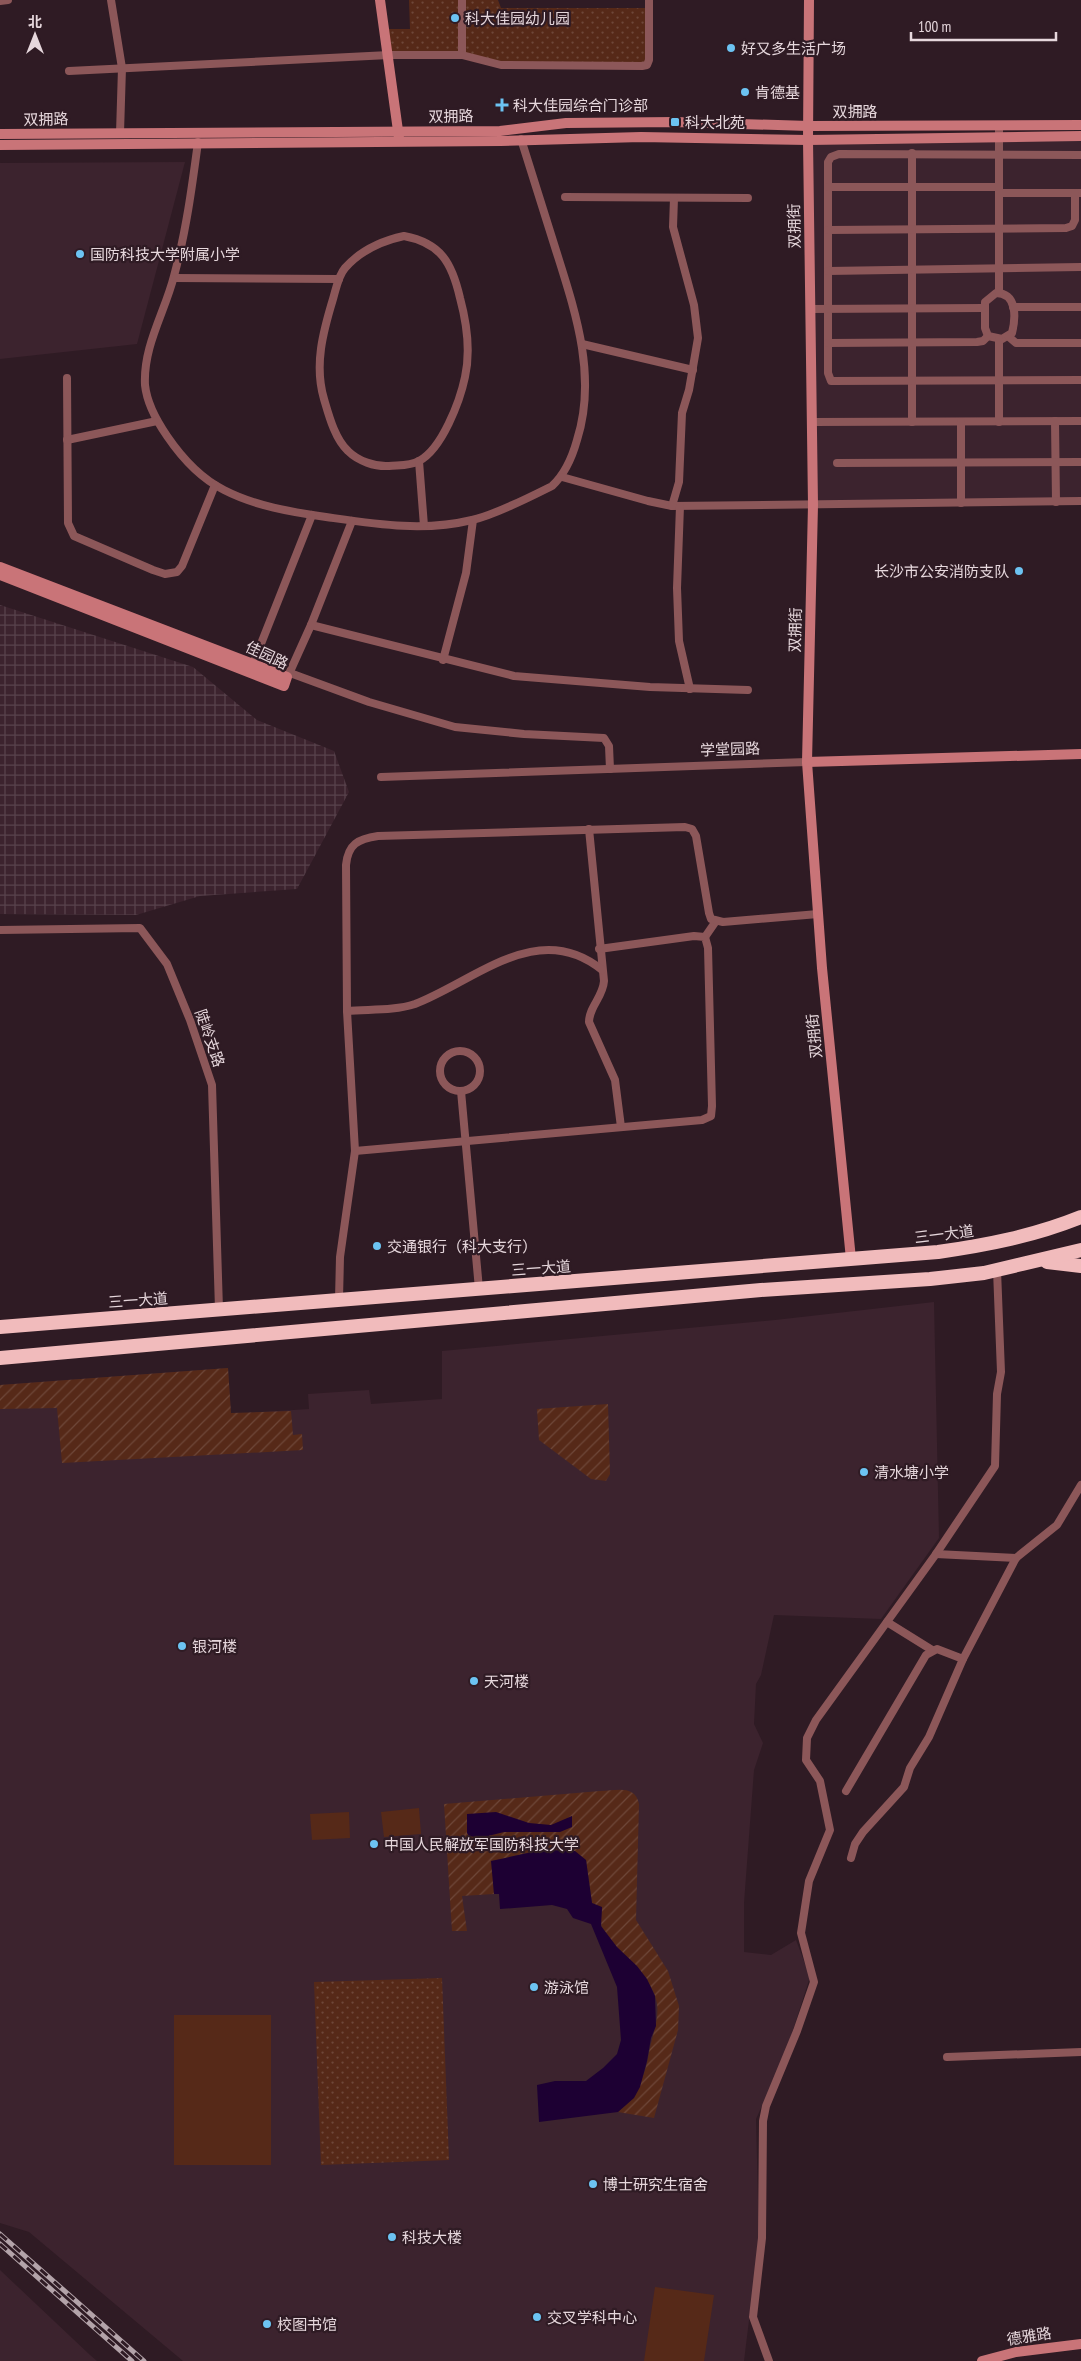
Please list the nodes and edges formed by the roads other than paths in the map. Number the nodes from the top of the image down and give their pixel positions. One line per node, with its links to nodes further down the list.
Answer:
1 (8, 0): 7 (street)
2 (111, 0): 10 (street)
3 (380, 0): 8 (street)
4 (462, 0): 9 (street)
5 (649, 0): 9 (street)
6 (809, 0): 13 (street, 双拥街)
7 (0, 1)
8 (389, 55): 9 (street); 10 (street); 17 (street)
9 (462, 55)
10 (122, 68): 11 (street); 15 (street)
11 (69, 71)
12 (1081, 125): 14 (street, 双拥路)
13 (809, 126): 14 (street, 双拥路); 17 (street, 双拥路); 20 (street, 双拥街)
14 (999, 131): 18 (street, 双拥路); 20 (street, 双拥路); 24 (street)
15 (120, 133): 16 (street, 双拥路); 17 (street, 双拥路)
16 (0, 134)
17 (399, 136): 19 (street, 双拥路); 21 (street, 双拥路)
18 (1081, 136)
19 (521, 139): 20 (street, 双拥路); 55 (street)
20 (808, 140): 47 (street, 双拥街)
21 (198, 142): 22 (street, 双拥路); 40 (street)
22 (0, 145)
23 (912, 153): 24 (street); 26 (street); 27 (street)
24 (999, 153): 25 (street); 28 (street)
25 (1081, 155)
26 (828, 187): 27 (street); 35 (street)
27 (912, 187): 28 (street); 34 (street)
28 (999, 190): 29 (street); 33 (street)
29 (1078, 192): 33 (street)
30 (565, 197): 31 (street)
31 (674, 198): 32 (street); 56 (street)
32 (748, 198)
33 (999, 228): 34 (street); 37 (street)
34 (912, 229): 35 (street); 38 (street)
35 (828, 230): 39 (street)
36 (1081, 267): 37 (street)
37 (999, 268): 38 (street); 42 (street)
38 (912, 270): 39 (street); 45 (street)
39 (828, 271): 48 (street)
40 (174, 278): 41 (street); 61 (street)
41 (339, 279): 69 (street); 69 (street)
42 (999, 293): 43 (street); 46 (street)
43 (1013, 307): 44 (street); 50 (street)
44 (1081, 307)
45 (912, 308): 46 (street); 48 (street); 53 (street)
46 (984, 308): 49 (street)
47 (810, 309): 48 (street); 62 (street, 双拥街)
48 (828, 309): 52 (street)
49 (988, 336): 51 (street); 53 (street)
50 (1009, 337): 51 (street); 54 (street)
51 (999, 339): 60 (street)
52 (828, 343): 53 (street); 59 (street)
53 (912, 343): 59 (street)
54 (1081, 343)
55 (582, 344): 56 (street); 74 (street)
56 (693, 370): 80 (street)
57 (67, 378): 68 (street)
58 (1081, 380): 60 (street)
59 (912, 381): 60 (street); 63 (street)
60 (999, 381): 65 (street)
61 (157, 421): 68 (street); 75 (street)
62 (812, 422): 63 (street); 79 (street, 双拥街)
63 (912, 422): 64 (street)
64 (961, 422): 65 (street); 70 (street)
65 (999, 422): 66 (street)
66 (1055, 422): 67 (street); 71 (street)
67 (1081, 422)
68 (67, 440): 75 (street)
69 (419, 461): 84 (street)
70 (961, 462): 71 (street); 73 (street); 78 (street)
71 (1056, 462): 72 (street); 76 (street)
72 (1081, 462)
73 (837, 463)
74 (562, 477): 80 (street); 82 (street)
75 (215, 485): 81 (street)
76 (1056, 502): 77 (street); 78 (street)
77 (1081, 502)
78 (961, 503): 79 (street)
79 (813, 505): 80 (street); 94 (street, 双拥街)
80 (676, 506): 91 (street)
81 (312, 515): 83 (street); 89 (street)
82 (473, 520): 84 (street); 88 (street)
83 (352, 521): 84 (street); 87 (street)
84 (424, 526)
85 (0, 566): 89 (street, 佳园路)
86 (0, 574): 89 (street, 佳园路)
87 (311, 625): 88 (street); 90 (street)
88 (443, 660): 91 (street)
89 (252, 668): 90 (street, 佳园路)
90 (288, 675): 95 (street)
91 (690, 689): 92 (street)
92 (748, 690)
93 (1081, 754): 94 (street, 学堂园路)
94 (807, 762): 95 (street, 学堂园路); 98 (street, 双拥街)
95 (610, 769): 96 (street, 学堂园路)
96 (381, 777)
97 (589, 829): 99 (street); 102 (street); 104 (street)
98 (818, 914): 99 (street); 111 (street, 双拥街)
99 (716, 921): 101 (street)
100 (0, 930): 117 (street, 陡岭支路)
101 (705, 937): 102 (street); 106 (street)
102 (599, 949): 103 (street)
103 (602, 970): 104 (street); 106 (street)
104 (347, 1010): 108 (street)
105 (461, 1090): 105 (street); 107 (street)
106 (621, 1127): 107 (street)
107 (466, 1141): 108 (street); 115 (street)
108 (355, 1151): 116 (street)
109 (1081, 1217): 111 (highway, 三一大道)
110 (1081, 1250): 112 (highway)
111 (851, 1259): 115 (highway, 三一大道)
112 (1036, 1261): 113 (highway); 114 (highway)
113 (1081, 1266)
114 (997, 1270): 119 (highway); 121 (street)
115 (479, 1289): 116 (highway, 三一大道)
116 (340, 1299): 117 (highway, 三一大道)
117 (219, 1309): 118 (highway, 三一大道)
118 (0, 1327)
119 (0, 1358)
120 (1081, 1485): 122 (street)
121 (936, 1554): 122 (street); 123 (street)
122 (1016, 1558): 125 (street)
123 (887, 1622): 124 (street); 132 (street)
124 (932, 1650): 125 (street); 126 (street)
125 (963, 1659): 127 (street)
126 (846, 1791)
127 (851, 1858)
128 (1081, 2052): 129 (street)
129 (947, 2057)
130 (1081, 2344): 133 (street, 德雅路)
131 (1081, 2349): 134 (street, 德雅路)
132 (769, 2361)
133 (982, 2361)
134 (1002, 2361)

